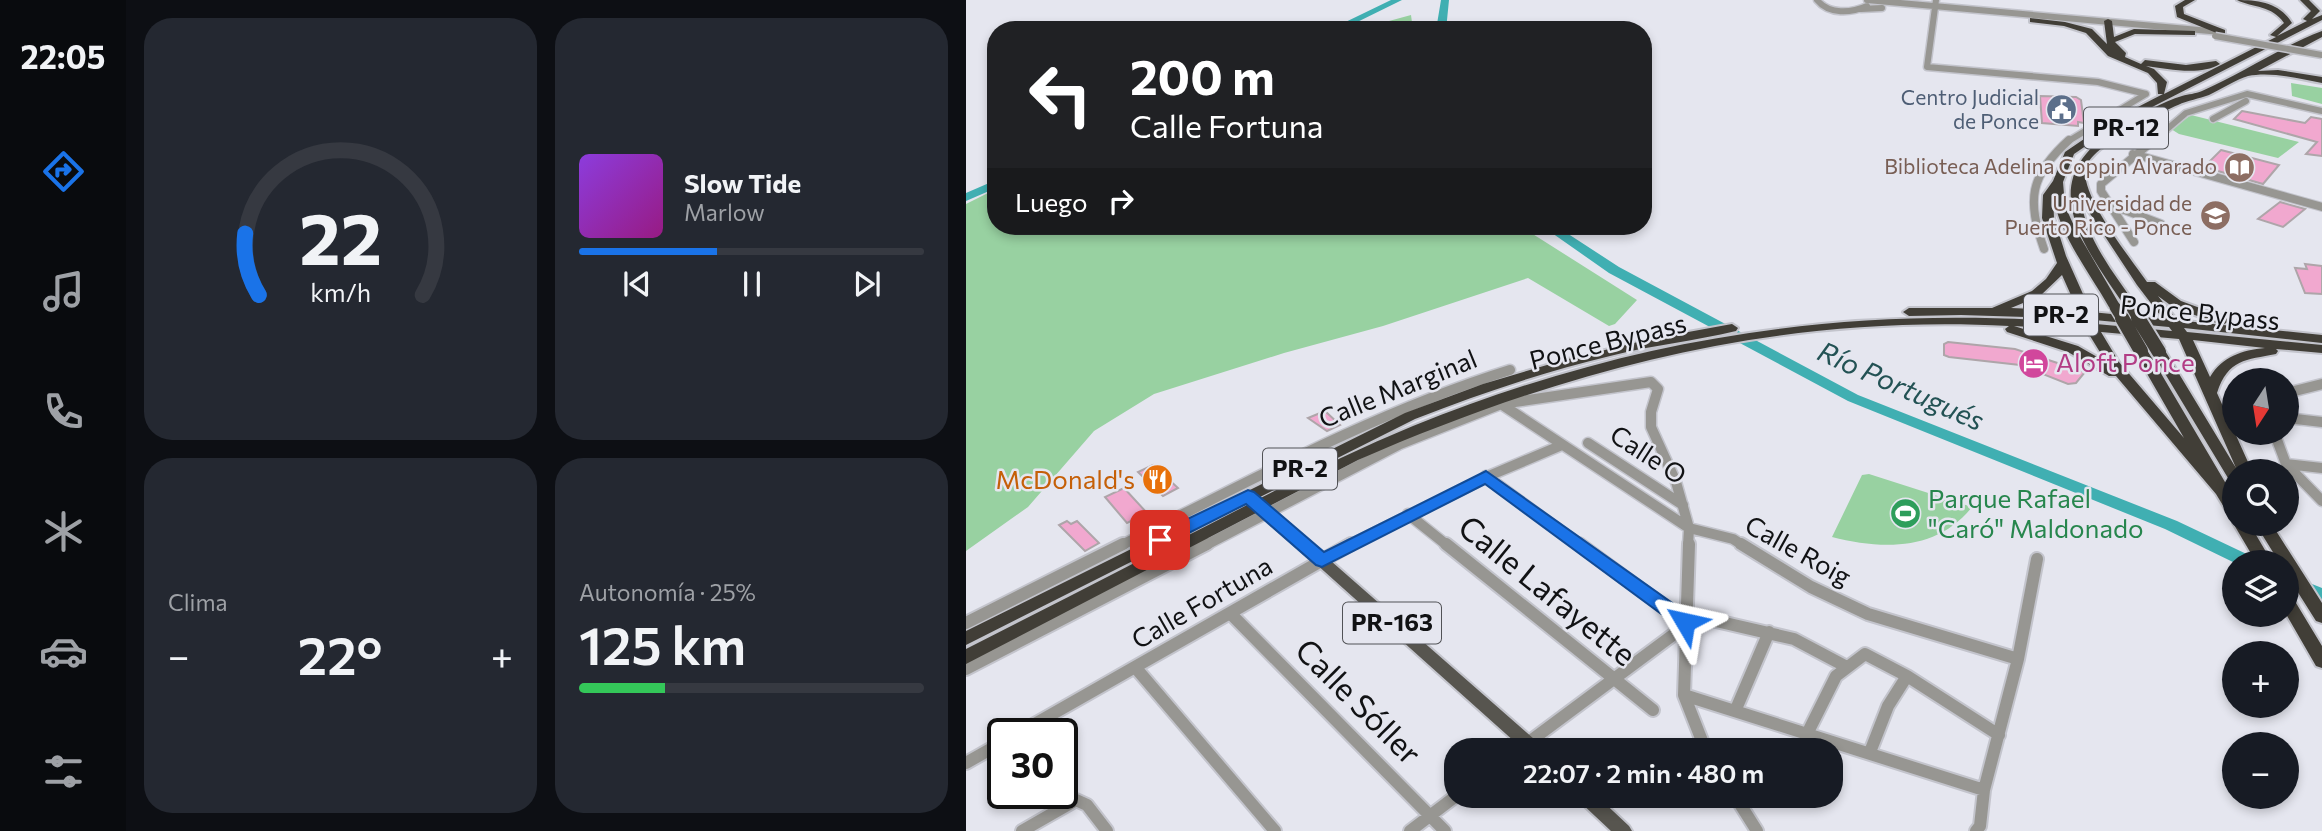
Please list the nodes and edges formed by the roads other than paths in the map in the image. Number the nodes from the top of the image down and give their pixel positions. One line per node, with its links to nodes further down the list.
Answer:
1 (1817, 0): 7 (street)
2 (1867, 0): 7 (street); 8 (street)
3 (1936, 0): 8 (street)
4 (2191, 0): 16 (highway)
5 (2241, 0): 18 (highway)
6 (2304, 0): 11 (highway)
7 (1861, 9): 8 (street)
8 (1934, 10): 12 (street); 13 (street); 39 (street)
9 (2322, 11): 11 (highway)
10 (2322, 17): 30 (highway, PR-12)
11 (2307, 19): 18 (highway)
12 (2033, 20): 13 (street); 26 (highway)
13 (2108, 23): 15 (street); 16 (street); 19 (highway)
14 (2322, 28): 28 (highway, PR-12)
15 (2192, 33): 16 (street); 19 (highway)
16 (2218, 34): 20 (street, bridge); 22 (street, bridge)
17 (2322, 34): 21 (highway)
18 (2274, 35): 23 (highway)
19 (2111, 41): 23 (highway)
20 (2303, 51): 22 (highway, bridge)
21 (2286, 53): 24 (highway); 25 (highway)
22 (2322, 54)
23 (2216, 64): 26 (highway)
24 (2241, 76): 25 (highway); 28 (highway)
25 (2322, 79)
26 (2161, 92): 30 (highway)
27 (2232, 98): 29 (street); 31 (street); 32 (street)
28 (2179, 101): 33 (highway, PR-12)
29 (2322, 109)
30 (2123, 118): 34 (highway, PR-12)
31 (2213, 119)
32 (2133, 154): 35 (street); 36 (street)
33 (2080, 166): 40 (highway); 63 (highway, PR-12, bridge)
34 (2058, 181): 41 (highway); 67 (highway, bridge)
35 (2109, 204): 37 (street); 38 (street)
36 (2322, 207)
37 (2161, 224)
38 (2134, 242)
39 (2044, 249)
40 (2127, 262): 44 (highway); 47 (highway)
41 (2063, 263): 42 (highway); 43 (highway)
42 (1985, 316): 43 (highway, Ponce Bypass / PR-2); 48 (highway, Ponce Bypass / PR-2); 48 (highway, Ponce Bypass / PR-2); 54 (highway)
43 (2089, 322): 44 (highway, Ponce Bypass / PR-2); 45 (highway, Ponce Bypass / PR-2); 54 (highway)
44 (2173, 324): 45 (highway); 47 (highway, Ponce Bypass / PR-2)
45 (2183, 337): 47 (highway, Ponce Bypass / PR-2); 56 (highway)
46 (2322, 339): 47 (highway, Ponce Bypass / PR-2)
47 (2304, 342): 49 (highway, Ponce Bypass / PR-2); 56 (highway)
48 (1657, 347): 51 (highway, Ponce Bypass / PR-2); 74 (highway, Ponce Bypass / PR-2)
49 (2322, 349)
50 (1565, 353): 51 (highway)
51 (1609, 353): 58 (highway, Ponce Bypass / PR-2)
52 (1510, 370): 58 (street, Calle Marginal)
53 (2322, 384): 55 (street)
54 (2134, 389): 67 (highway)
55 (2300, 390)
56 (2210, 394): 64 (highway)
57 (1501, 404): 62 (street, Calle Roig); 73 (street); 74 (street)
58 (1397, 416): 71 (highway, Ponce Bypass / PR-2); 84 (street, Calle Marginal)
59 (2300, 419): 60 (street)
60 (2322, 422)
61 (1588, 443): 73 (street, Calle O)
62 (1563, 446): 68 (street, Calle Fortuna); 76 (street, Calle Roig)
63 (2224, 459)
64 (2240, 459)
65 (2299, 465): 66 (street)
66 (2322, 468)
67 (2206, 471): 70 (highway)
68 (1486, 476): 75 (street, Calle Fortuna); 82 (street)
69 (2299, 477): 72 (street)
70 (2222, 491)
71 (1248, 496): 74 (main road, PR-163); 86 (highway, Ponce Bypass / PR-2)
72 (2322, 501)
73 (1683, 505): 76 (street)
74 (1264, 509): 79 (main road, PR-163); 87 (highway, Ponce Bypass / PR-2); 92 (street)
75 (1408, 513): 79 (street, Calle Fortuna); 94 (street, Calle Lafayette)
76 (1689, 528): 82 (street); 88 (street, Calle Roig)
77 (2271, 536): 81 (highway)
78 (2037, 559): 88 (street)
79 (1322, 561): 80 (street, Calle Fortuna); 101 (main road, PR-163)
80 (1230, 613): 91 (street, Calle Fortuna); 111 (street, Calle Sóller)
81 (2322, 617)
82 (1686, 620): 85 (street); 94 (street); 95 (street)
83 (2299, 622): 89 (highway)
84 (966, 623)
85 (1769, 632): 90 (street); 96 (street)
86 (966, 639)
87 (966, 657)
88 (2018, 659): 100 (street)
89 (2322, 661)
90 (1845, 666): 93 (street); 99 (street)
91 (1135, 667): 98 (street, Calle Fortuna); 114 (street)
92 (966, 670)
93 (1907, 676): 100 (street); 105 (street)
94 (1614, 679): 97 (street, Calle Lafayette); 102 (street)
95 (1684, 695): 96 (street); 103 (street)
96 (1736, 709): 99 (street)
97 (1653, 710)
98 (1045, 718)
99 (1808, 732): 105 (street)
100 (1999, 735): 107 (street)
101 (1516, 738)
102 (1540, 738)
103 (1701, 738)
104 (987, 751): 106 (street)
105 (1870, 752): 107 (street)
106 (966, 763)
107 (1984, 790): 119 (street)
108 (1444, 805): 111 (street)
109 (1598, 808): 117 (main road)
110 (1743, 808): 118 (street)
111 (1430, 815): 115 (street); 116 (street, Calle Sóller)
112 (1022, 831): 113 (street)
113 (1107, 831)
114 (1275, 831)
115 (1410, 831)
116 (1445, 831)
117 (1623, 831)
118 (1757, 831)
119 (1976, 831)

